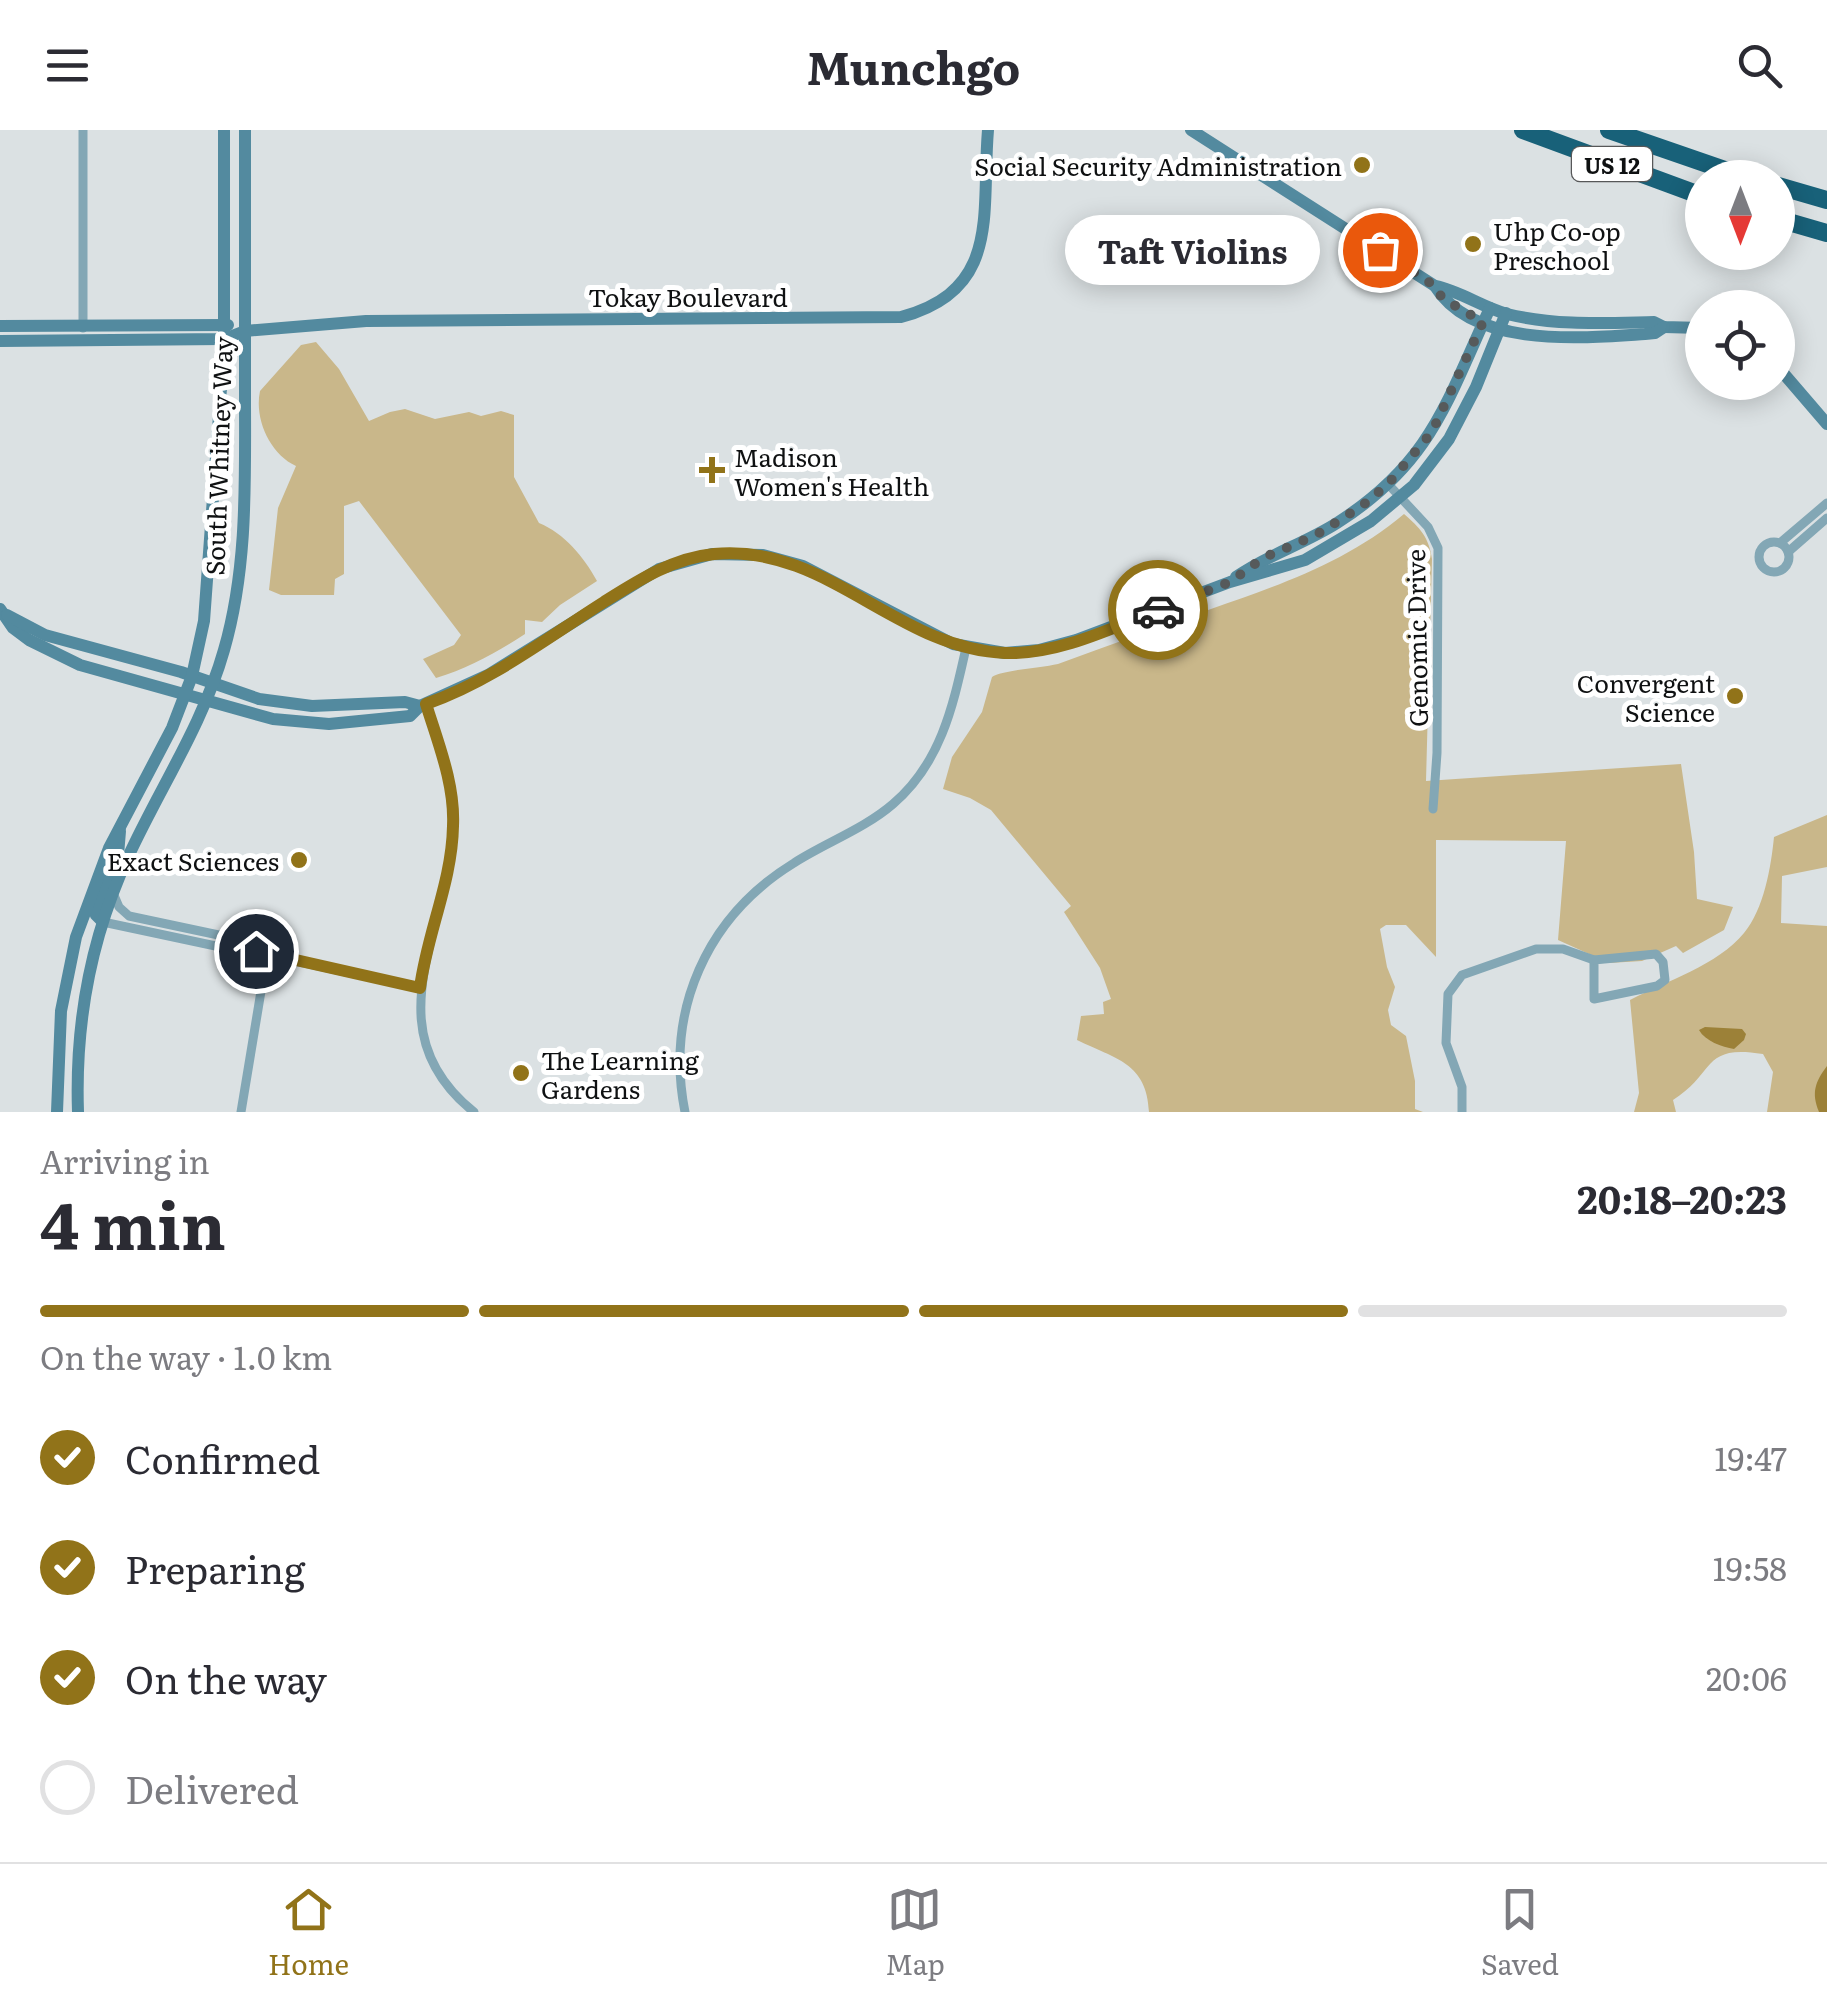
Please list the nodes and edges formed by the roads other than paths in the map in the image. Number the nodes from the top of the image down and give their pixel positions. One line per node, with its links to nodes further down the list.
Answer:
1 (82, 130): 19 (street)
2 (224, 130): 18 (street, South Whitney Way)
3 (245, 130): 24 (street, South Whitney Way)
4 (988, 130): 24 (street, Tokay Boulevard)
5 (1191, 130): 14 (street)
6 (1523, 130): 9 (highway, US 12)
7 (1609, 130): 8 (highway, US 12)
8 (1696, 160)
9 (1685, 190)
10 (1795, 191): 11 (highway)
11 (1827, 200)
12 (1795, 225): 13 (highway)
13 (1827, 234)
14 (1435, 286): 15 (street); 17 (street)
15 (1490, 308): 16 (street); 17 (street)
16 (1506, 313): 21 (street); 22 (street)
17 (1483, 322): 22 (street); 30 (street)
18 (224, 324): 19 (street, Tokay Boulevard); 24 (street, Tokay Boulevard); 25 (street, South Whitney Way)
19 (83, 325): 20 (street, Tokay Boulevard); 27 (street)
20 (0, 326)
21 (1664, 327): 22 (street); 23 (street)
22 (1501, 328): 31 (street)
23 (1685, 328)
24 (245, 331): 25 (street, Tokay Boulevard); 40 (street, South Whitney Way)
25 (224, 339): 27 (street, Tokay Boulevard); 39 (street, South Whitney Way)
26 (0, 340): 27 (street, Tokay Boulevard)
27 (83, 341)
28 (1795, 386): 29 (street)
29 (1827, 424)
30 (1388, 484): 31 (street, Genomic Drive); 36 (street)
31 (1401, 498): 36 (street); 44 (street, Genomic Drive)
32 (1827, 503): 34 (street)
33 (1827, 518): 35 (street)
34 (1780, 543): 35 (street); 35 (street)
35 (1788, 552)
36 (1230, 582): 38 (street)
37 (3, 612): 39 (street); 41 (street)
38 (966, 648): 43 (street); 56 (street)
39 (192, 676): 40 (street); 41 (street, South Whitney Way)
40 (212, 683): 42 (street, South Whitney Way); 43 (street)
41 (186, 692): 42 (street); 45 (street, South Whitney Way)
42 (207, 699): 43 (street); 46 (street, South Whitney Way)
43 (423, 705): 51 (street)
44 (1433, 809)
45 (120, 823): 47 (street); 52 (street, South Whitney Way)
46 (113, 893): 47 (street, South Whitney Way); 48 (street)
47 (102, 922): 48 (street); 53 (street, South Whitney Way)
48 (241, 946): 49 (street)
49 (267, 955): 51 (street); 54 (street)
50 (1594, 960): 50 (street); 57 (street)
51 (420, 988): 55 (street)
52 (57, 1112)
53 (78, 1112)
54 (241, 1112)
55 (474, 1112)
56 (685, 1112)
57 (1462, 1112)

